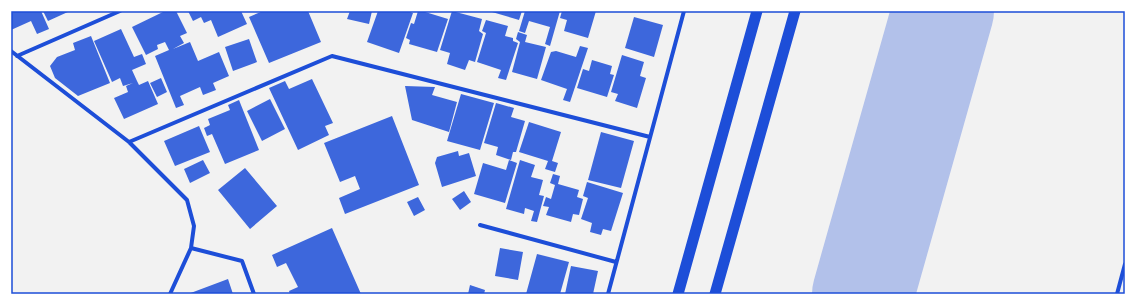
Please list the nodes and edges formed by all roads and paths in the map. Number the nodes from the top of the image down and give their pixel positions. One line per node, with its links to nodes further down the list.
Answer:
1 (120, 11): 6 (street)
2 (684, 11): 7 (street)
3 (757, 11): 16 (highway)
4 (795, 11): 17 (highway)
5 (11, 51): 6 (street)
6 (17, 56): 8 (street)
7 (650, 137): 8 (street); 11 (street)
8 (129, 142): 10 (street)
9 (480, 225): 11 (street)
10 (191, 248): 13 (street); 14 (street)
11 (616, 262): 15 (street)
12 (1125, 264): 18 (street)
13 (170, 294)
14 (254, 294)
15 (608, 294)
16 (678, 294)
17 (715, 294)
18 (1117, 294)

